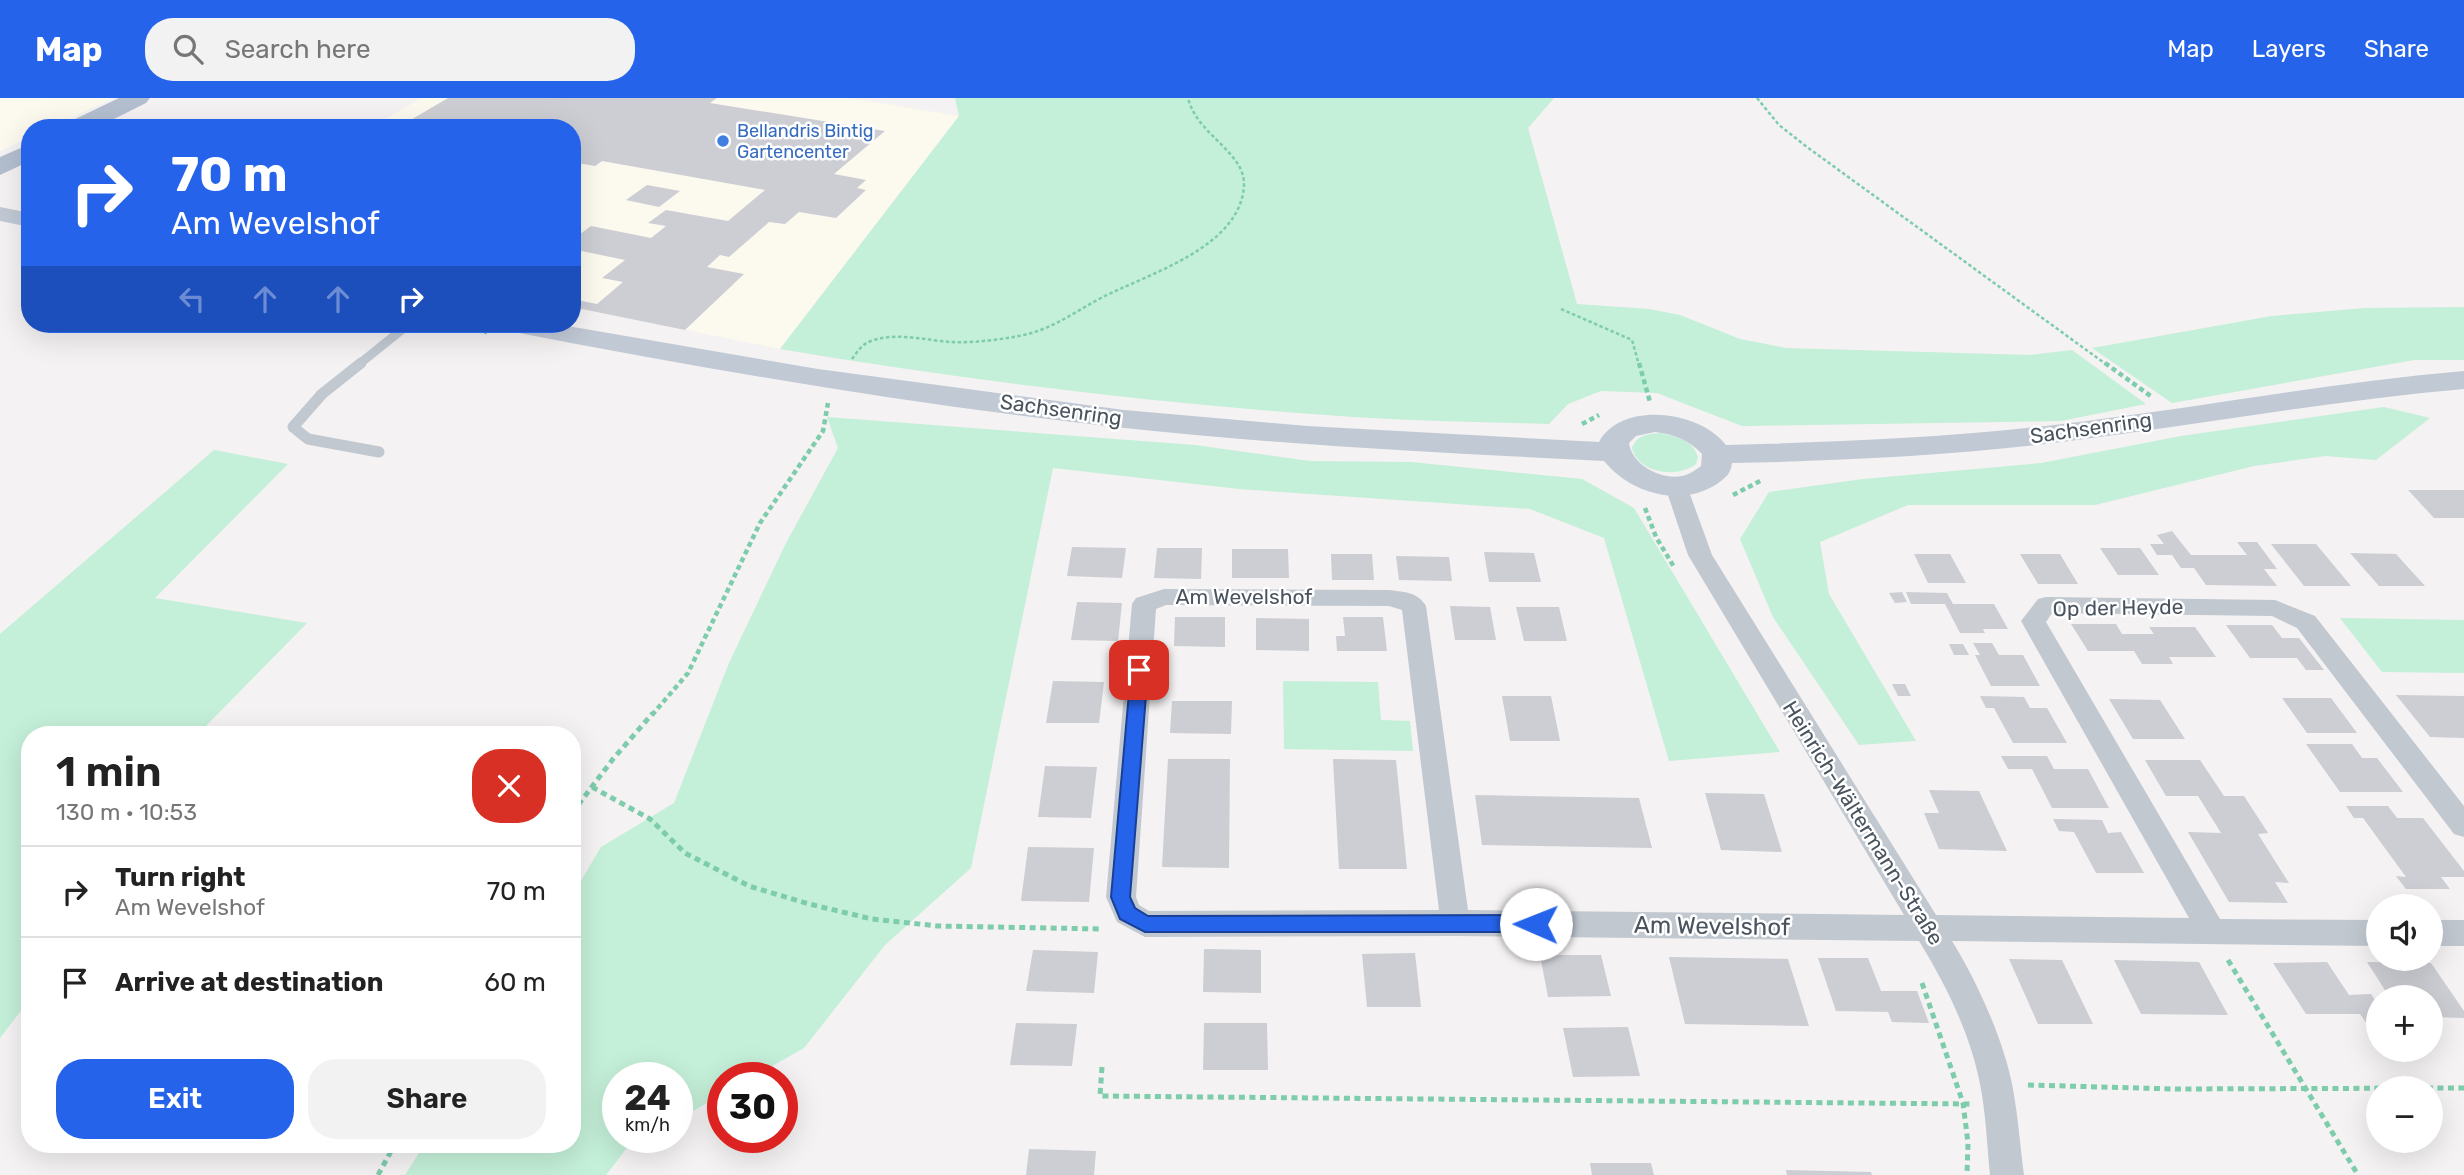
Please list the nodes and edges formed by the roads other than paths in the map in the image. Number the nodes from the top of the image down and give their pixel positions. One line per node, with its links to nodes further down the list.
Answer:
1 (138, 98): 2 (main road)
2 (95, 119)
3 (21, 156): 4 (main road)
4 (0, 167)
5 (0, 214): 6 (street)
6 (21, 218)
7 (398, 333): 10 (lane)
8 (567, 333): 11 (street, Sachsenring)
9 (2464, 380): 12 (street, Sachsenring)
10 (379, 452)
11 (1613, 452): 12 (street); 13 (street)
12 (1717, 454): 13 (street)
13 (1679, 498): 16 (street, Heinrich-Wältermann-Straße)
14 (2464, 826): 17 (street, Op der Heyde)
15 (1455, 923): 15 (street, Am Wevelshof); 16 (street, Am Wevelshof)
16 (1927, 928): 17 (street); 21 (street, Heinrich-Wältermann-Straße)
17 (2212, 932): 18 (street)
18 (2366, 933)
19 (2443, 933): 20 (street)
20 (2464, 933)
21 (2007, 1175)

